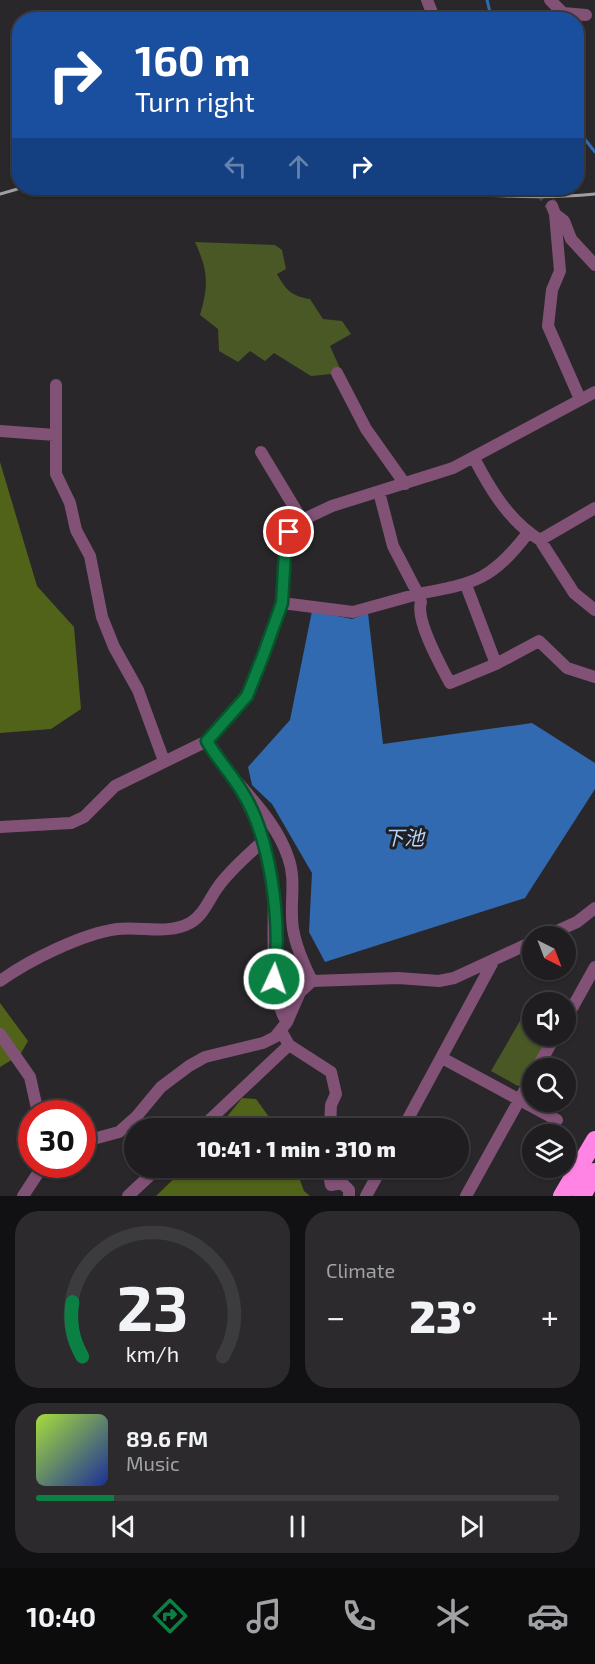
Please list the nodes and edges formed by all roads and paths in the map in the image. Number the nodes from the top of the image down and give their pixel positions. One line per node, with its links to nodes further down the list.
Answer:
1 (550, 0): 2 (street)
2 (562, 12)
3 (595, 265): 7 (street)
4 (337, 373): 12 (street)
5 (56, 385): 9 (street)
6 (595, 392): 7 (street)
7 (580, 399): 11 (street)
8 (0, 431): 9 (street)
9 (56, 435): 25 (street)
10 (261, 452): 15 (street)
11 (474, 458): 12 (street); 16 (street)
12 (405, 484): 13 (street)
13 (379, 492): 15 (street); 19 (street)
14 (595, 508): 17 (street)
15 (302, 520): 20 (street)
16 (528, 533): 17 (street); 18 (street)
17 (540, 540): 21 (street)
18 (466, 585): 19 (street); 22 (street)
19 (418, 594): 20 (street); 22 (street)
20 (282, 603): 24 (street)
21 (595, 610)
22 (496, 664): 23 (street)
23 (595, 677)
24 (207, 741): 25 (street); 26 (street)
25 (164, 760): 27 (street)
26 (242, 790): 28 (street); 35 (street)
27 (0, 827)
28 (263, 841): 34 (street); 37 (street)
29 (594, 911): 30 (street)
30 (565, 926)
31 (522, 947): 32 (street)
32 (494, 960): 35 (street); 40 (street)
33 (595, 967): 36 (street)
34 (0, 981)
35 (312, 981): 37 (street)
36 (576, 1001)
37 (284, 1026): 39 (street); 48 (street)
38 (0, 1034): 42 (street)
39 (289, 1045): 44 (street); 45 (street)
40 (442, 1058): 43 (street); 46 (street)
41 (522, 1094): 43 (street)
42 (35, 1100)
43 (518, 1101): 47 (street); 59 (street)
44 (212, 1118)
45 (329, 1118)
46 (409, 1118)
47 (556, 1120)
48 (96, 1138)
49 (595, 1140): 60 (highway)
50 (595, 1172): 61 (highway)
51 (35, 1178): 55 (street)
52 (147, 1178): 56 (street)
53 (329, 1178): 57 (street)
54 (376, 1178): 58 (street)
55 (23, 1196)
56 (128, 1196)
57 (349, 1196)
58 (366, 1196)
59 (466, 1196)
60 (561, 1196)
61 (582, 1196)

